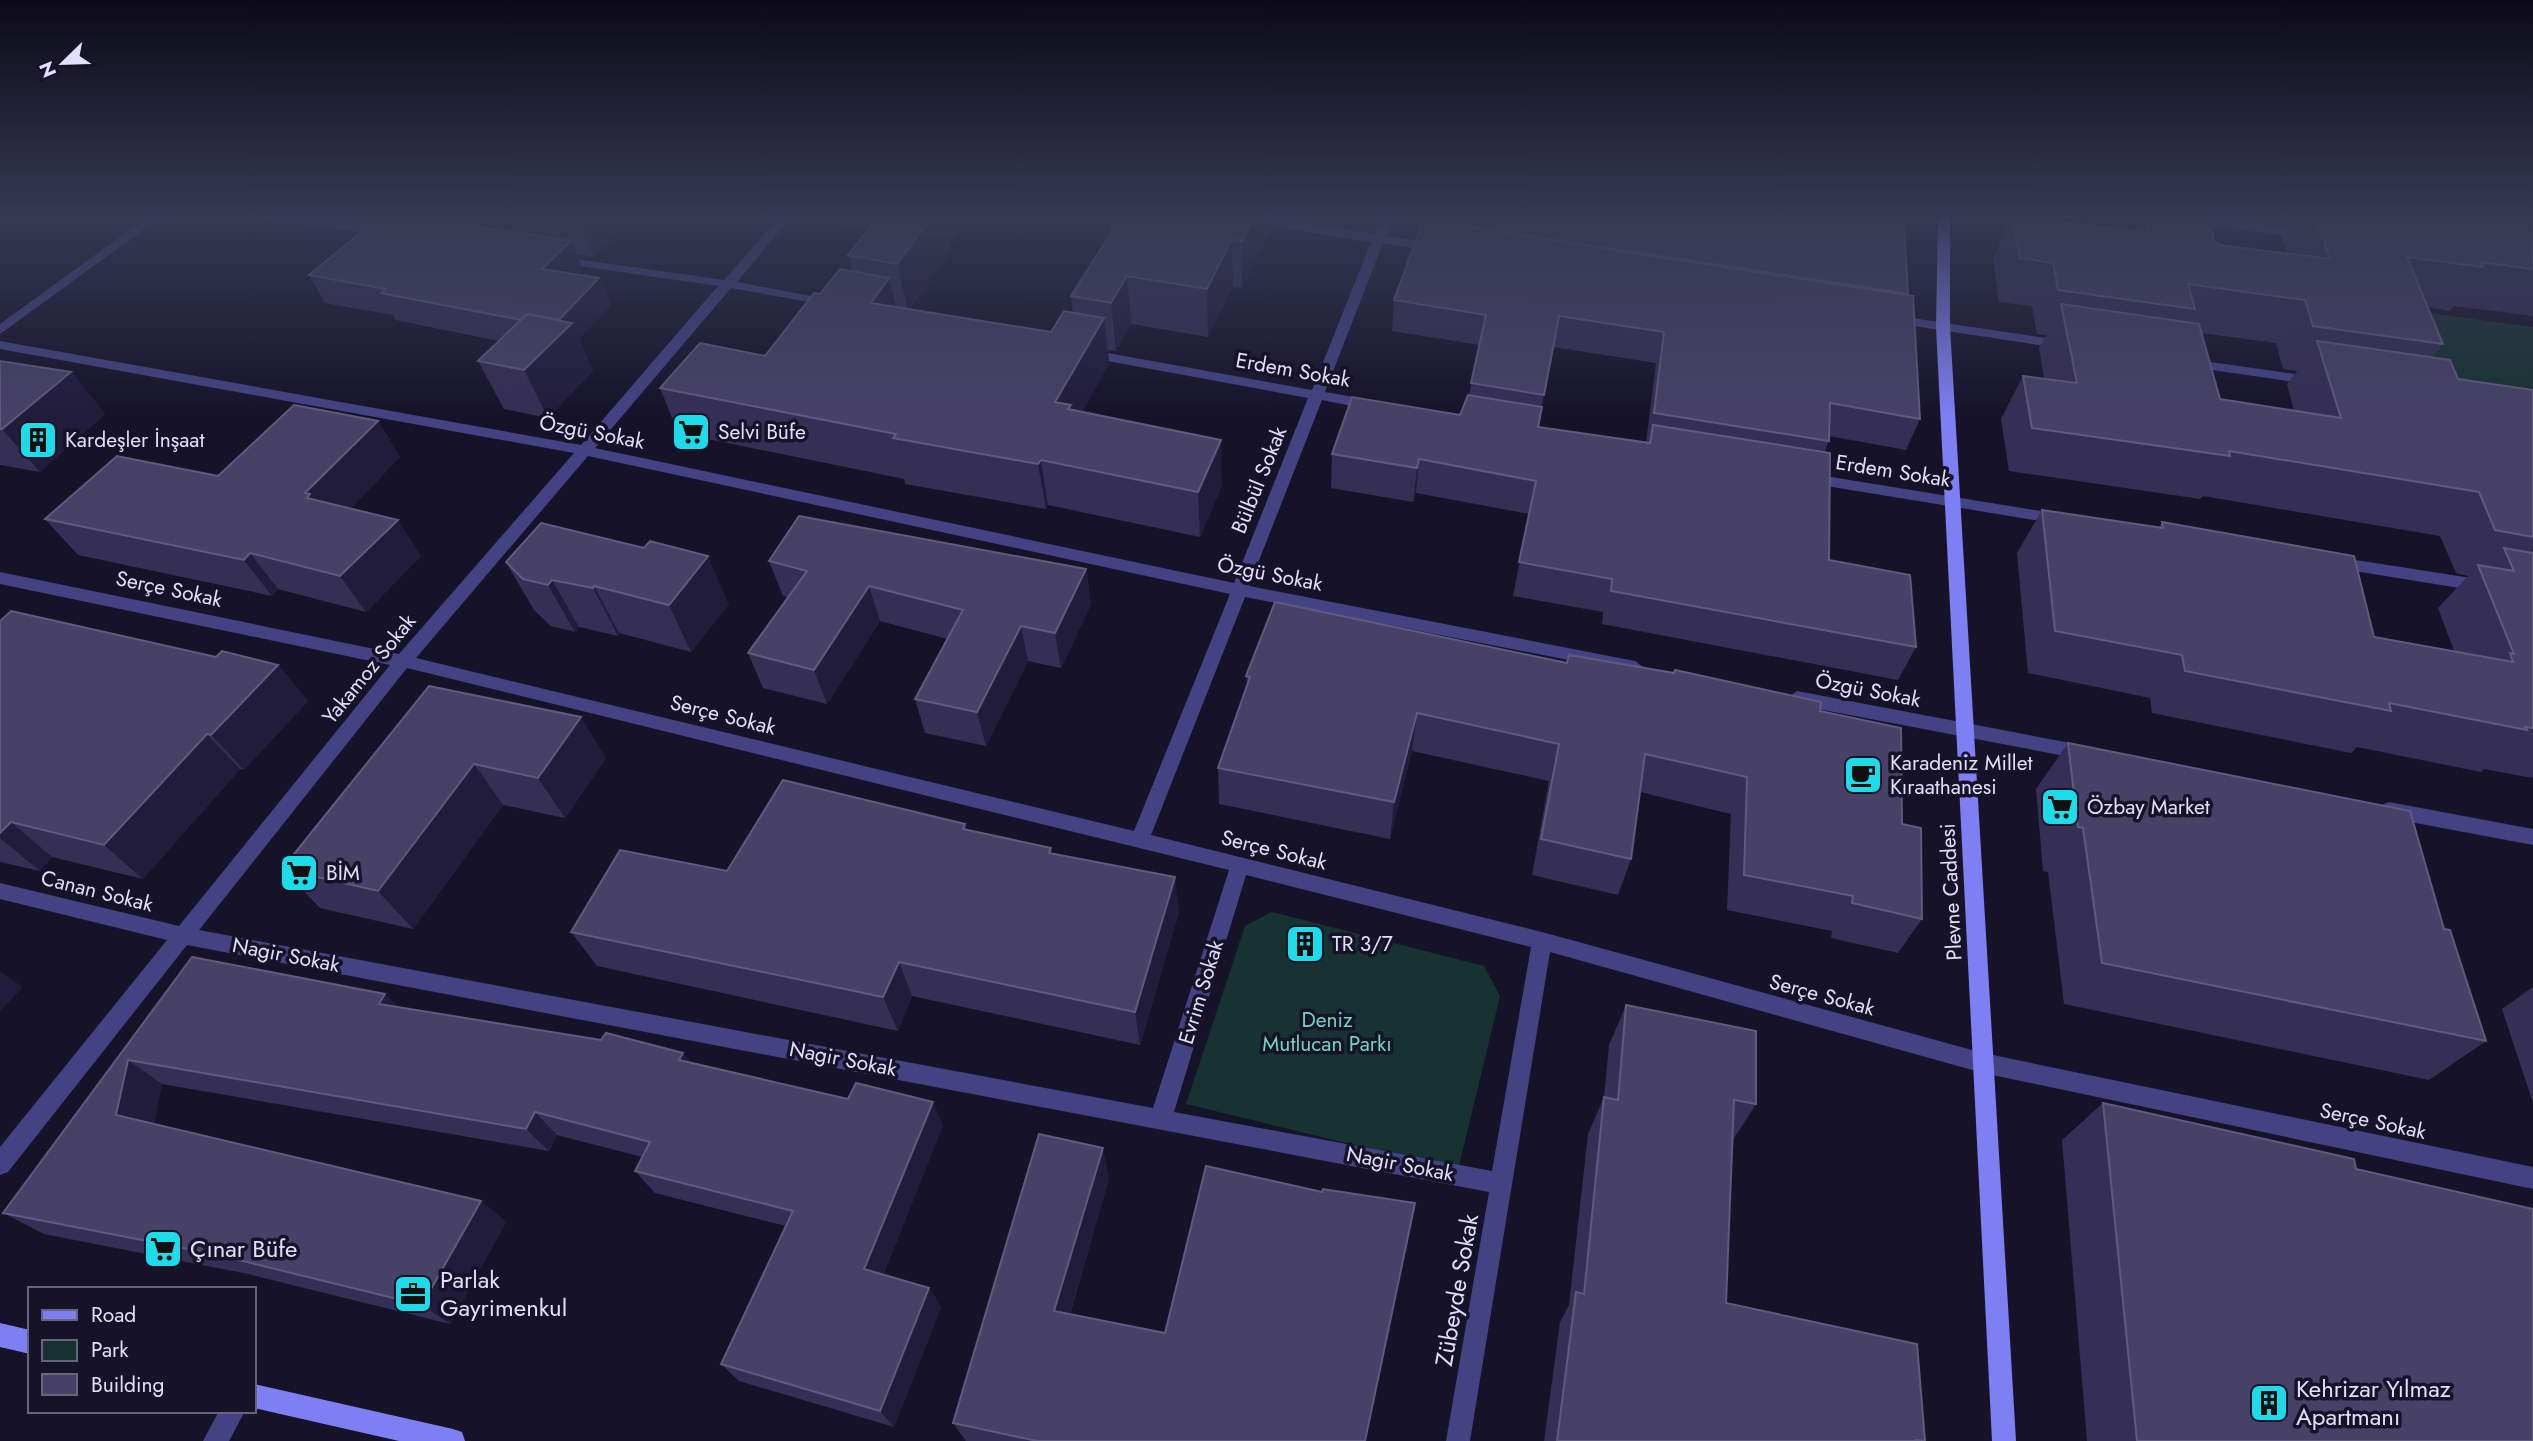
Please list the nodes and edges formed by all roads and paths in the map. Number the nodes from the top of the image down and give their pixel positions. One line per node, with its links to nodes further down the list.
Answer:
1 (66, 282): 10 (street)
2 (710, 282): 6 (street)
3 (730, 282): 6 (street, Yakamoz Sokak)
4 (1360, 282): 16 (street, Bülbül Sokak)
5 (1943, 282): 9 (street, Plevne Caddesi)
6 (728, 285): 7 (street); 18 (street, Yakamoz Sokak)
7 (846, 307)
8 (1874, 316): 9 (street)
9 (1943, 327): 12 (street); 20 (street, Plevne Caddesi)
10 (0, 330)
11 (0, 345): 18 (street, Özgü Sokak)
12 (2080, 347)
13 (1073, 350): 16 (street, Erdem Sokak)
14 (2176, 361): 15 (street)
15 (2327, 383)
16 (1315, 396): 17 (street, Erdem Sokak); 25 (street, Bülbül Sokak)
17 (1383, 407)
18 (583, 450): 25 (street, Özgü Sokak); 26 (street, Yakamoz Sokak)
19 (1789, 475): 20 (street, Erdem Sokak)
20 (1952, 502): 21 (street, Erdem Sokak); 29 (street, Plevne Caddesi)
21 (2074, 521)
22 (2317, 560): 24 (street)
23 (0, 578): 26 (street, Serçe Sokak)
24 (2506, 589)
25 (1238, 590): 27 (street, Özgü Sokak); 33 (street, Bülbül Sokak)
26 (403, 661): 33 (street, Serçe Sokak); 36 (street, Yakamoz Sokak)
27 (1650, 670)
28 (1787, 696): 29 (street, Özgü Sokak)
29 (1965, 731): 30 (street, Özgü Sokak); 38 (street, Plevne Caddesi)
30 (2100, 756)
31 (2371, 807): 32 (street)
32 (2533, 837)
33 (1140, 840): 34 (street, Serçe Sokak)
34 (1240, 865): 37 (street, Serçe Sokak); 39 (street, Evrim Sokak)
35 (0, 891): 36 (street, Canan Sokak)
36 (184, 936): 39 (street, Nagir Sokak); 40 (street, Yakamoz Sokak)
37 (1542, 941): 38 (street, Serçe Sokak); 42 (street, Zübeyde Sokak)
38 (1983, 1063): 41 (street, Serçe Sokak); 50 (street, Plevne Caddesi)
39 (1161, 1118): 42 (street, Nagir Sokak)
40 (0, 1164)
41 (2533, 1178)
42 (1502, 1184): 49 (street, Zübeyde Sokak)
43 (0, 1335): 44 (street)
44 (28, 1342)
45 (256, 1396): 48 (street)
46 (232, 1413): 47 (street)
47 (215, 1441)
48 (453, 1441)
49 (1458, 1441)
50 (2004, 1441)

